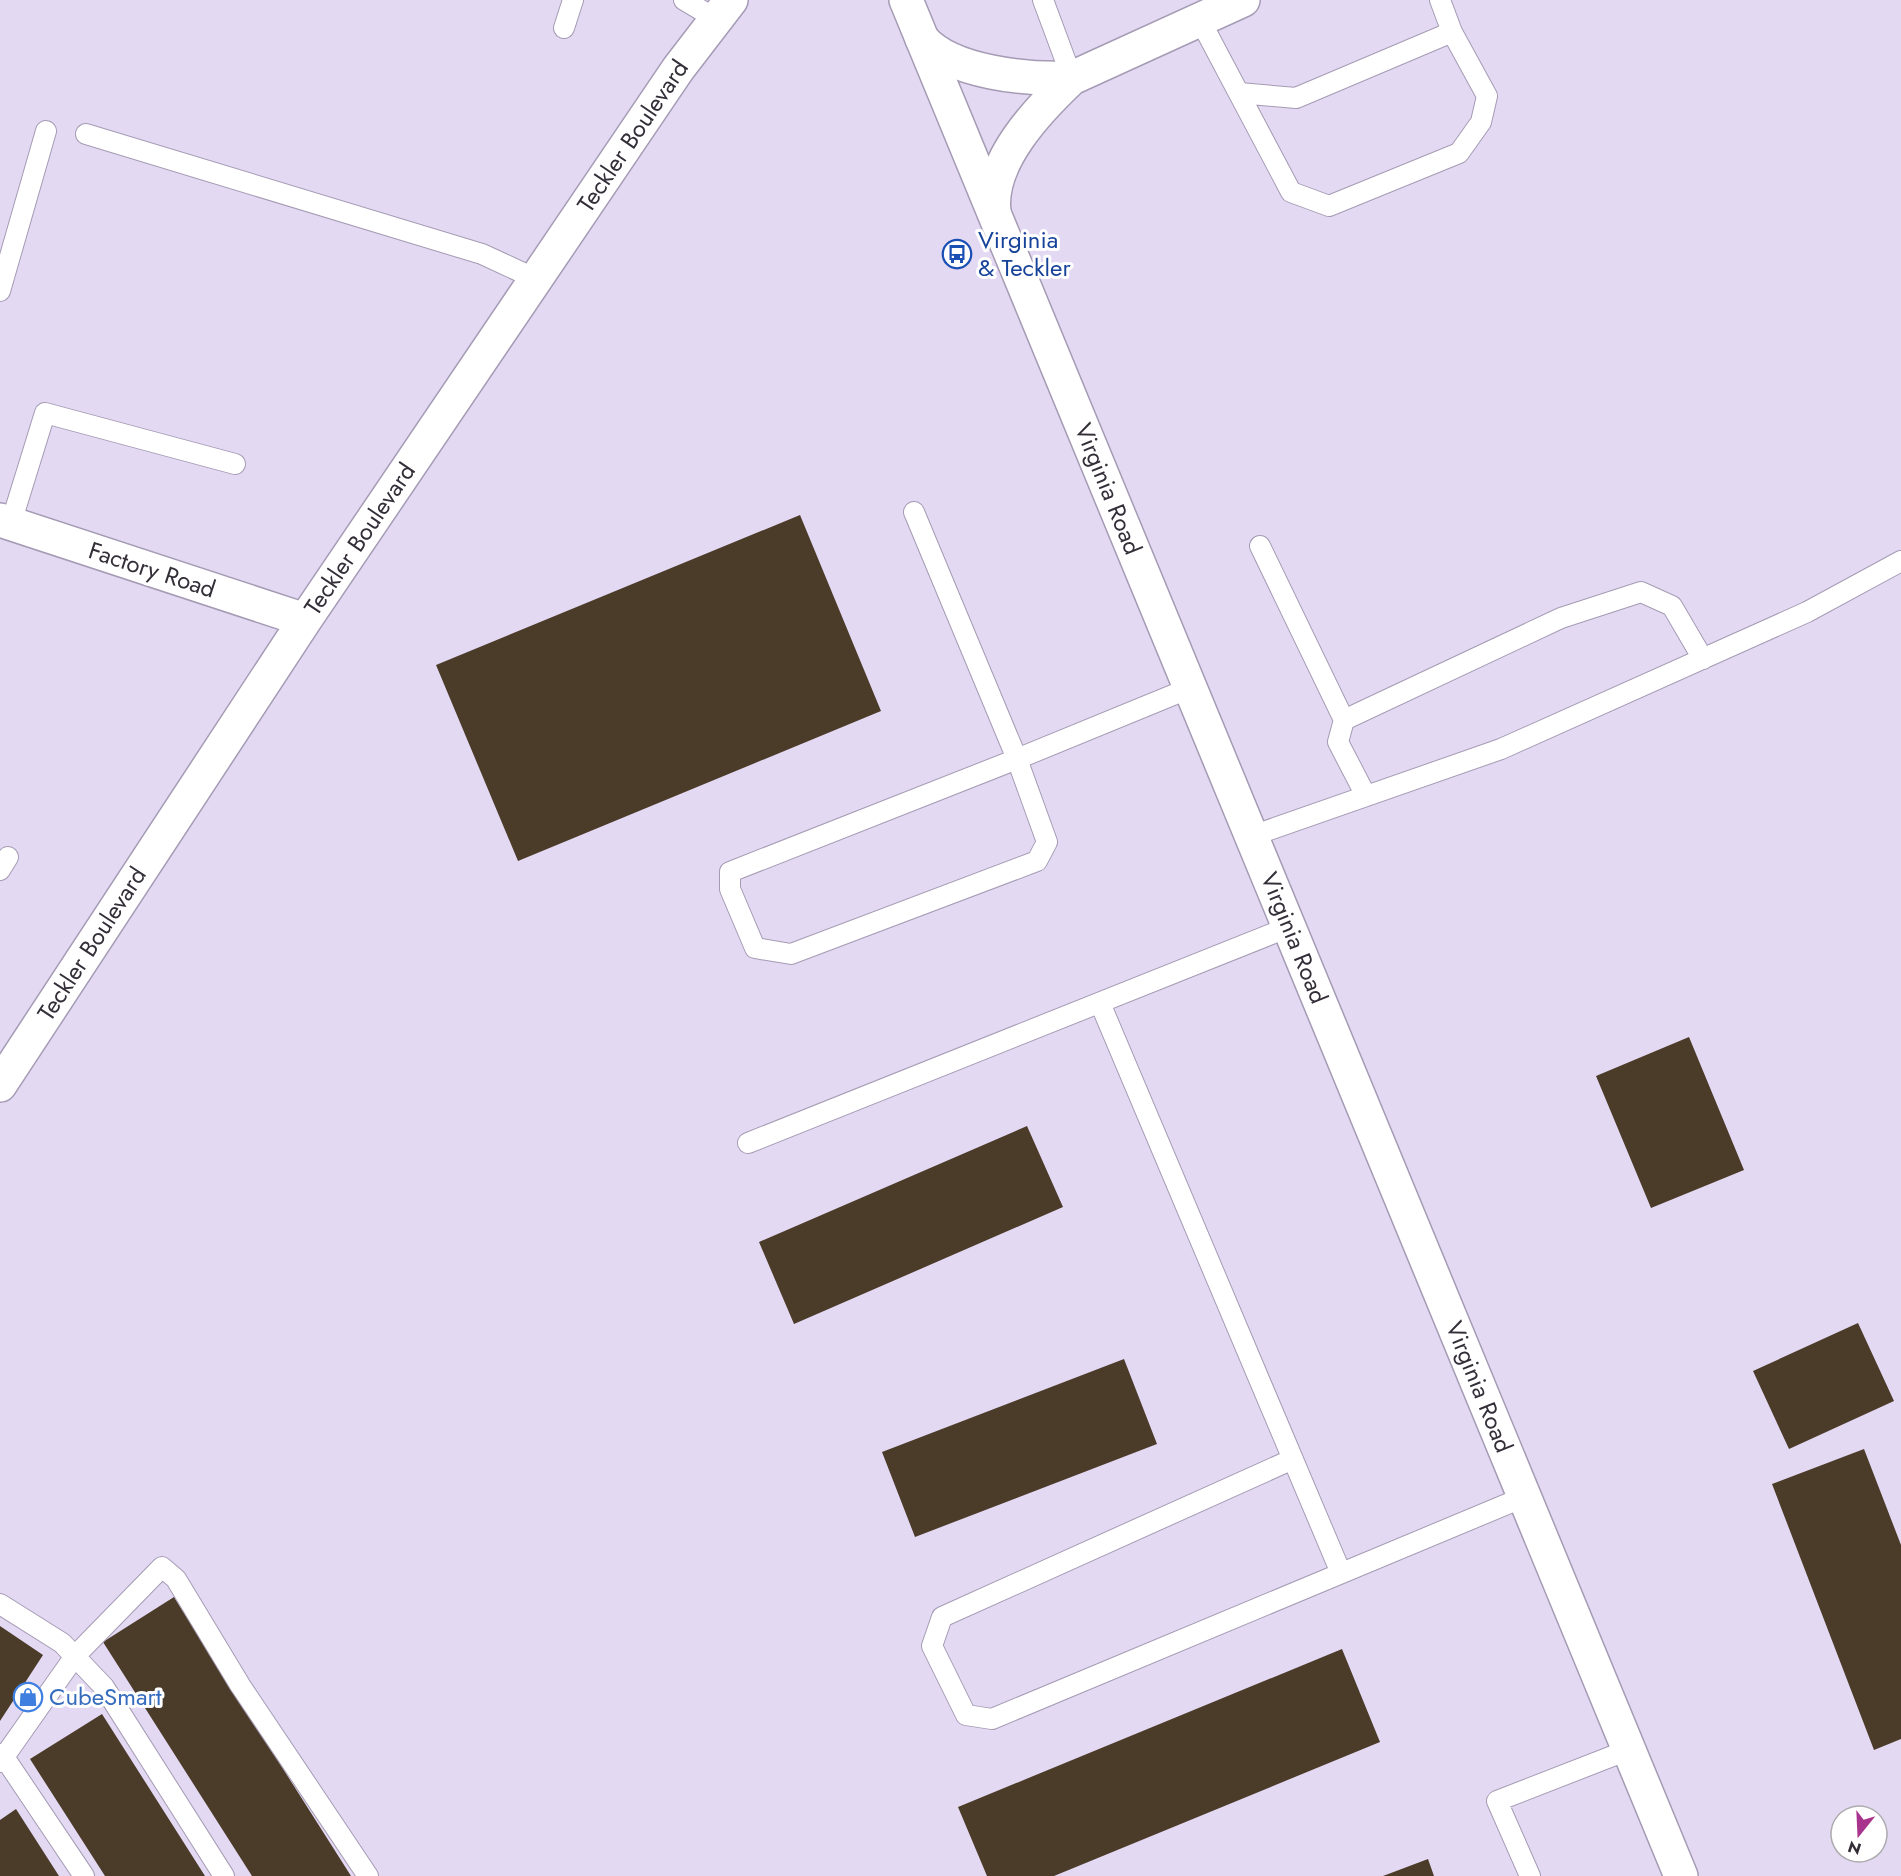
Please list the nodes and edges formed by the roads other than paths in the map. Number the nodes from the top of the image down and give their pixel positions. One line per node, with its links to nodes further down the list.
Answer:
1 (573, 0): 9 (lane)
2 (684, 0): 7 (lane)
3 (906, 0): 11 (street, Virginia Road)
4 (1043, 0): 12 (lane)
5 (1243, 0): 8 (street)
6 (1440, 0): 10 (lane)
7 (724, 10): 17 (street, Teckler Boulevard)
8 (1200, 20): 12 (street); 13 (lane)
9 (564, 28)
10 (1452, 32): 13 (lane); 13 (lane)
11 (922, 39): 12 (street); 16 (street, Virginia Road)
12 (1072, 78): 16 (street)
13 (1239, 93)
14 (46, 131): 18 (lane)
15 (86, 134): 17 (lane)
16 (994, 212): 26 (street, Virginia Road)
17 (536, 279): 24 (street, Teckler Boulevard)
18 (0, 291)
19 (235, 464): 21 (lane)
20 (914, 512): 28 (lane)
21 (5, 521): 24 (street, Factory Road)
22 (1260, 546): 27 (lane)
23 (1901, 561): 25 (lane)
24 (305, 620): 33 (street, Teckler Boulevard)
25 (1703, 658): 27 (lane); 29 (lane)
26 (1190, 688): 28 (lane); 30 (street, Virginia Road)
27 (1344, 720): 29 (lane)
28 (1017, 759): 28 (lane)
29 (1366, 796): 30 (lane)
30 (1252, 836): 31 (street, Virginia Road)
31 (1289, 927): 32 (lane); 36 (street, Virginia Road)
32 (1100, 1003): 34 (lane); 35 (lane)
33 (0, 1085)
34 (748, 1143)
35 (1293, 1459): 37 (lane); 37 (lane)
36 (1524, 1497): 37 (lane); 40 (street, Virginia Road)
37 (1341, 1573)
38 (0, 1604): 39 (lane)
39 (75, 1656): 41 (lane); 43 (lane); 44 (lane)
40 (1628, 1750): 45 (lane); 46 (street, Virginia Road)
41 (1, 1758): 42 (lane)
42 (84, 1876)
43 (224, 1876)
44 (368, 1876)
45 (1530, 1876)
46 (1681, 1876)

